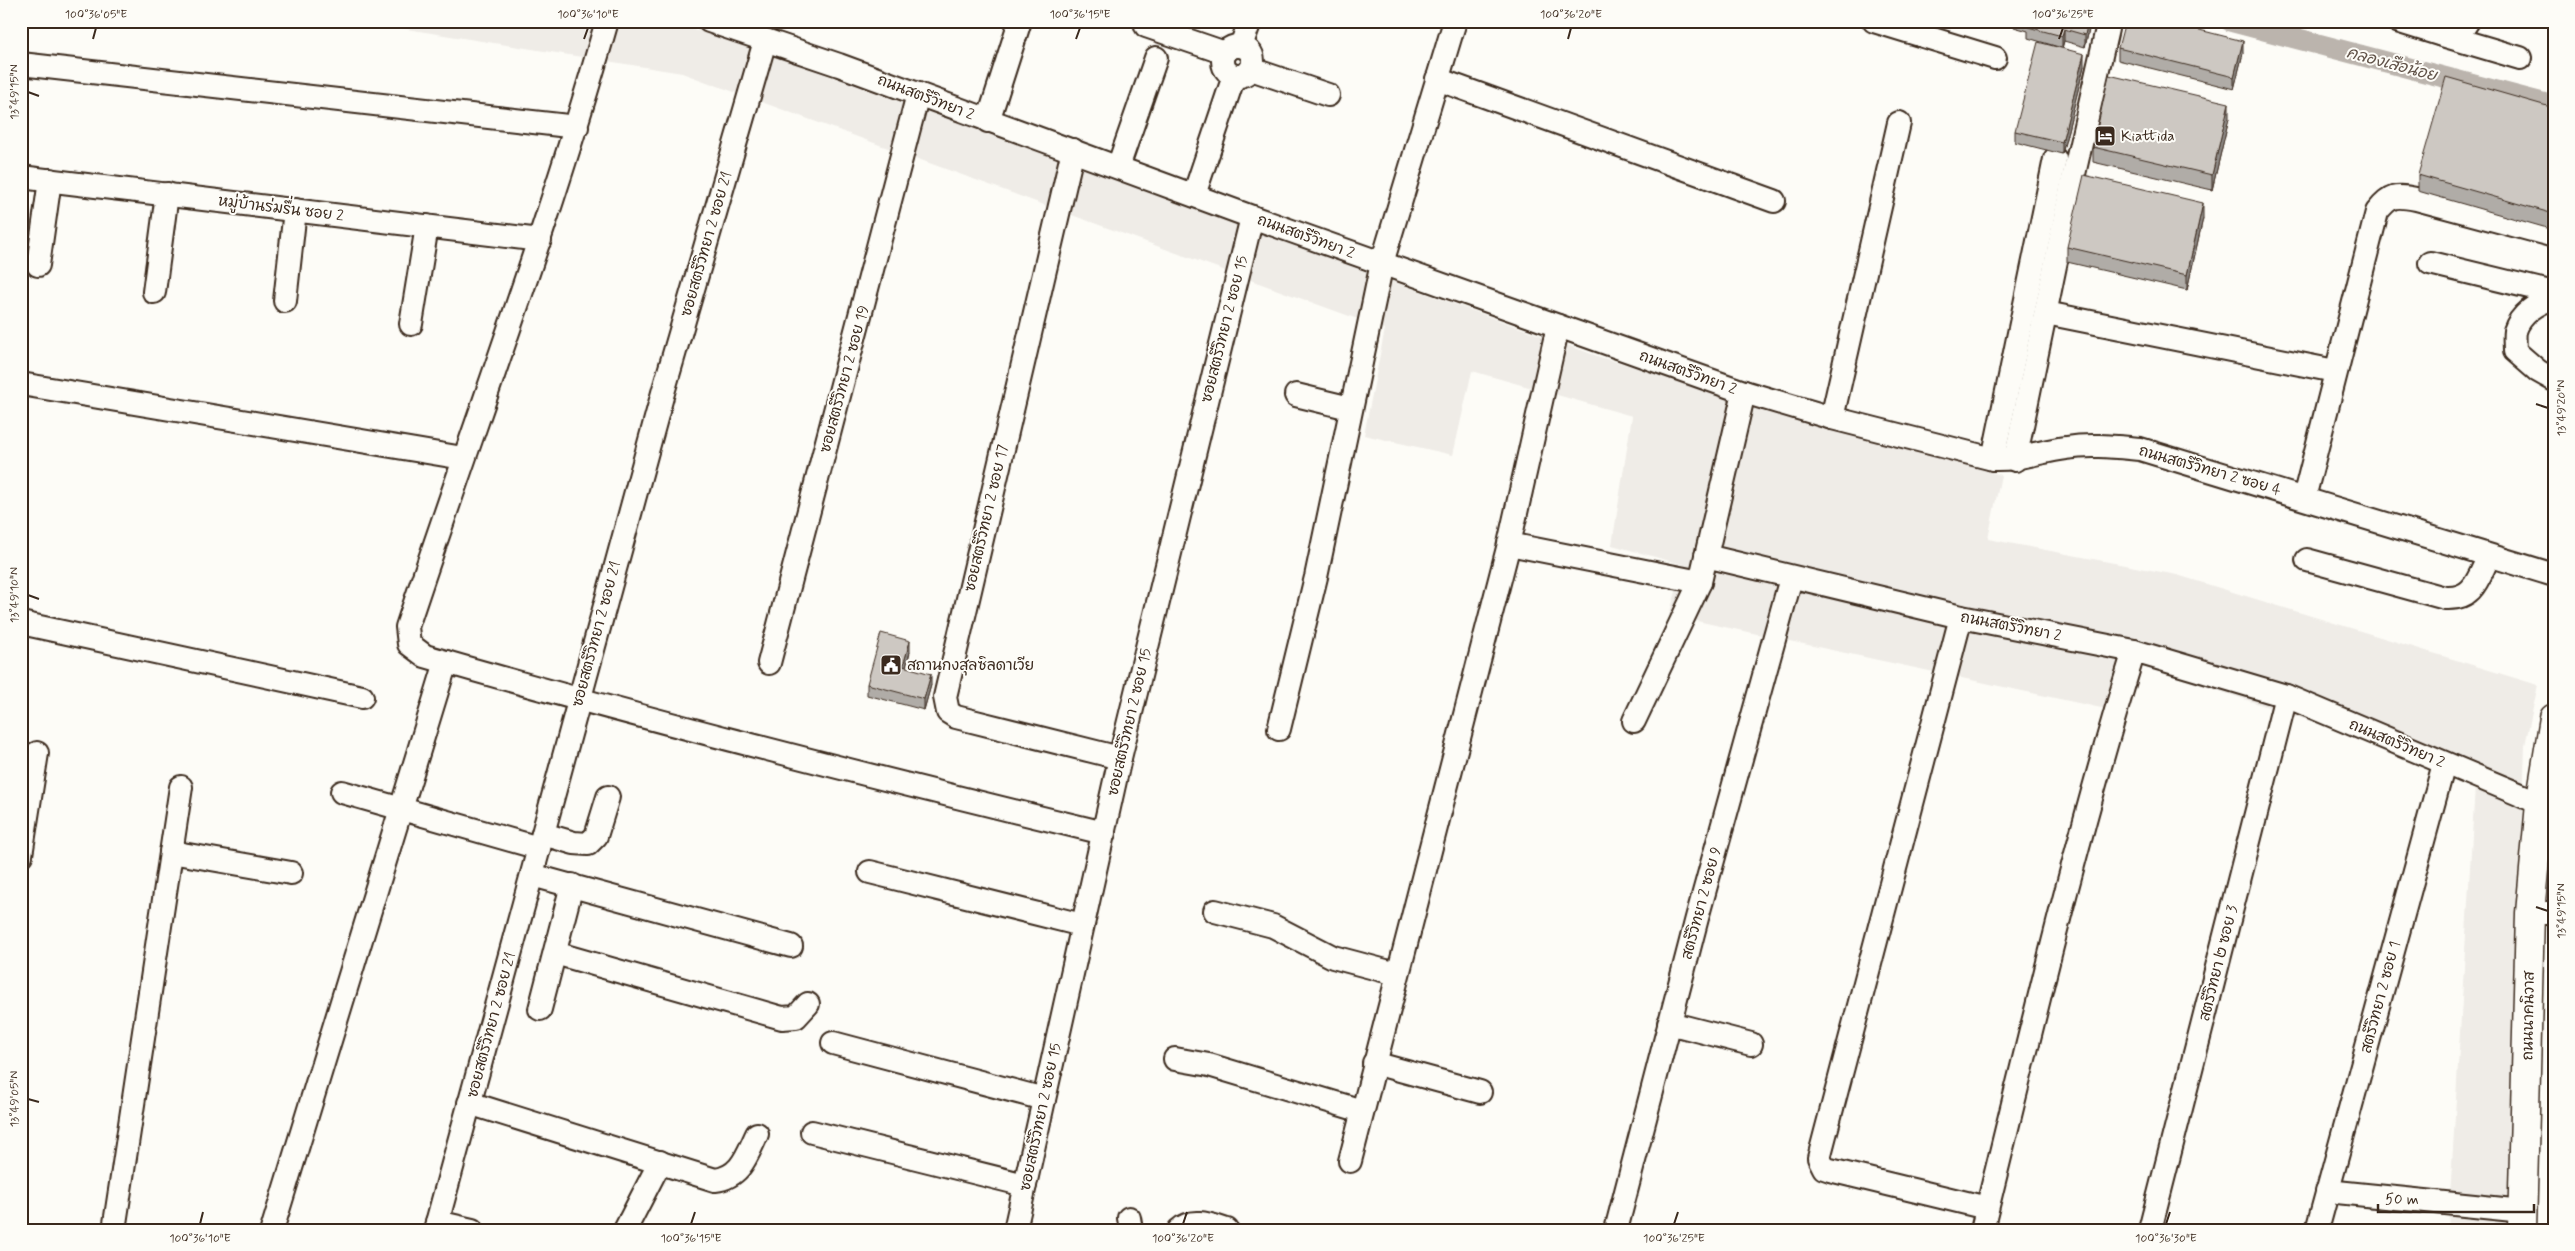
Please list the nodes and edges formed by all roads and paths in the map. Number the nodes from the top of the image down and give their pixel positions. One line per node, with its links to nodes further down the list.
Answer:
1 (607, 21): 23 (street)
2 (708, 21): 11 (street, ถนนสตรีวิทยา 2)
3 (1020, 21): 21 (street)
4 (1250, 21): 12 (street)
5 (1455, 21): 18 (street)
6 (1874, 21): 14 (street)
7 (2397, 21): 10 (street)
8 (1146, 26): 12 (street)
9 (2106, 29): 44 (street)
10 (2456, 30): 15 (street)
11 (765, 41): 19 (street, ถนนสตรีวิทยา 2); 71 (street, ซอยสตรีวิทยา 2 ซอย 21)
12 (1233, 49): 17 (street)
13 (1156, 58): 26 (street)
14 (1996, 58)
15 (2520, 58)
16 (21, 64): 23 (street)
17 (1242, 72): 20 (street); 30 (street)
18 (1438, 79): 31 (street); 37 (street)
19 (918, 94): 21 (street, ถนนสตรีวิทยา 2); 68 (street, ซอยสตรีวิทยา 2 ซอย 19)
20 (1328, 95)
21 (988, 121): 24 (street, ถนนสตรีวิทยา 2)
22 (1899, 123): 53 (street)
23 (577, 126): 36 (street)
24 (1073, 150): 26 (street, ถนนสตรีวิทยา 2); 76 (street, ซอยสตรีวิทยา 2 ซอย 17)
25 (2055, 158): 55 (street)
26 (1118, 168): 30 (street, ถนนสตรีวิทยา 2)
27 (21, 177): 28 (street, หมู่บ้านร่มรื่น ซอย 2)
28 (50, 180): 29 (street, หมู่บ้านร่มรื่น ซอย 2); 39 (street)
29 (166, 194): 32 (street, หมู่บ้านร่มรื่น ซอย 2); 40 (street)
30 (1194, 195): 33 (street, ถนนสตรีวิทยา 2)
31 (1774, 201)
32 (295, 210): 34 (street, หมู่บ้านร่มรื่น ซอย 2); 43 (street)
33 (1252, 217): 37 (street, ถนนสตรีวิทยา 2); 76 (street, ซอยสตรีวิทยา 2 ซอย 15)
34 (427, 226): 36 (street, หมู่บ้านร่มรื่น ซอย 2); 45 (street)
35 (2554, 236): 47 (street)
36 (540, 240): 54 (street)
37 (1382, 263): 46 (street, ถนนสตรีวิทยา 2); 52 (street)
38 (2430, 263): 41 (street)
39 (38, 266)
40 (154, 292)
41 (2554, 293)
42 (2554, 299): 48 (street)
43 (285, 301)
44 (2046, 312): 47 (street); 55 (street)
45 (411, 324)
46 (1558, 326): 50 (street, ถนนสตรีวิทยา 2); 57 (street)
47 (2335, 371): 56 (street)
48 (2554, 380)
49 (21, 384): 54 (street)
50 (1744, 392): 53 (street, ถนนสตรีวิทยา 2 ซอย 4); 58 (street, ถนนสตรีวิทยา 2)
51 (1296, 395): 52 (street)
52 (1350, 408): 74 (street)
53 (1832, 418): 55 (street, ถนนสตรีวิทยา 2 ซอย 4)
54 (463, 458): 67 (street)
55 (2004, 460): 56 (street, ถนนสตรีวิทยา 2 ซอย 4)
56 (2304, 498): 59 (street, ถนนสตรีวิทยา 2 ซอย 4)
57 (1509, 544): 63 (street); 96 (street)
58 (1706, 556): 62 (street, ถนนสตรีวิทยา 2); 63 (street)
59 (2490, 556): 60 (street); 61 (street, ถนนสตรีวิทยา 2 ซอย 4)
60 (2307, 560)
61 (2554, 575)
62 (1791, 578): 64 (street, ถนนสตรีวิทยา 2); 99 (street, สตรีวิทยา 2 ซอย 9)
63 (1700, 582): 73 (street)
64 (1961, 617): 66 (street, ถนนสตรีวิทยา 2); 114 (street)
65 (21, 623): 70 (street)
66 (2134, 651): 69 (street, ถนนสตรีวิทยา 2); 114 (street)
67 (446, 662): 71 (street); 82 (street)
68 (769, 663)
69 (2286, 696): 77 (street, ถนนสตรีวิทยา 2); 126 (street, สตรีวิทยา ๒ ซอย 3)
70 (362, 697)
71 (578, 699): 83 (street); 84 (street, ซอยสตรีวิทยา 2 ซอย 21)
72 (2554, 718): 81 (main road, ถนนนาคนิวาส)
73 (1634, 722)
74 (1279, 729)
75 (37, 753): 86 (street)
76 (1120, 758): 83 (street, ซอยสตรีวิทยา 2 ซอย 15)
77 (2444, 764): 81 (street, ถนนสตรีวิทยา 2); 113 (street, สตรีวิทยา 2 ซอย 1)
78 (180, 787): 85 (street)
79 (342, 792): 82 (street)
80 (608, 797): 84 (street)
81 (2547, 806): 92 (main road, ถนนนาคนิวาส)
82 (400, 809): 84 (street); 118 (street)
83 (1104, 833): 93 (street, ซอยสตรีวิทยา 2 ซอย 15)
84 (541, 841): 89 (street, ซอยสตรีวิทยา 2 ซอย 21)
85 (170, 852): 88 (street); 117 (street)
86 (21, 855)
87 (870, 872): 93 (street)
88 (291, 873)
89 (532, 875): 90 (street); 106 (street, ซอยสตรีวิทยา 2 ซอย 21)
90 (572, 885): 94 (street); 95 (street)
91 (1215, 911): 96 (street)
92 (2542, 913): 115 (main road, ถนนนาคนิวาส)
93 (1082, 925): 105 (street, ซอยสตรีวิทยา 2 ซอย 15)
94 (791, 946)
95 (555, 953): 97 (street); 98 (street)
96 (1397, 974): 103 (street)
97 (808, 1004)
98 (540, 1008)
99 (1669, 1023): 101 (street); 124 (street, สตรีวิทยา 2 ซอย 9)
100 (833, 1043): 105 (street)
101 (1751, 1044)
102 (1175, 1059): 107 (street)
103 (1374, 1063): 104 (street); 107 (street)
104 (1480, 1092)
105 (1044, 1099): 112 (street, ซอยสตรีวิทยา 2 ซอย 15)
106 (469, 1103): 111 (street); 116 (street, ซอยสตรีวิทยา 2 ซอย 21)
107 (1362, 1111): 110 (street)
108 (812, 1132): 112 (street)
109 (757, 1134): 111 (street)
110 (1350, 1161)
111 (660, 1162): 120 (street)
112 (1025, 1185): 121 (street, ซอยสตรีวิทยา 2 ซอย 15)
113 (2327, 1191): 115 (street); 127 (street, สตรีวิทยา 2 ซอย 1)
114 (1987, 1208): 125 (street)
115 (2522, 1220)
116 (436, 1226): 119 (street)
117 (114, 1230)
118 (272, 1230)
119 (472, 1230)
120 (624, 1230)
121 (1015, 1230)
122 (1179, 1230): 123 (street)
123 (1227, 1230)
124 (1616, 1230)
125 (1982, 1230)
126 (2150, 1230)
127 (2317, 1230)

